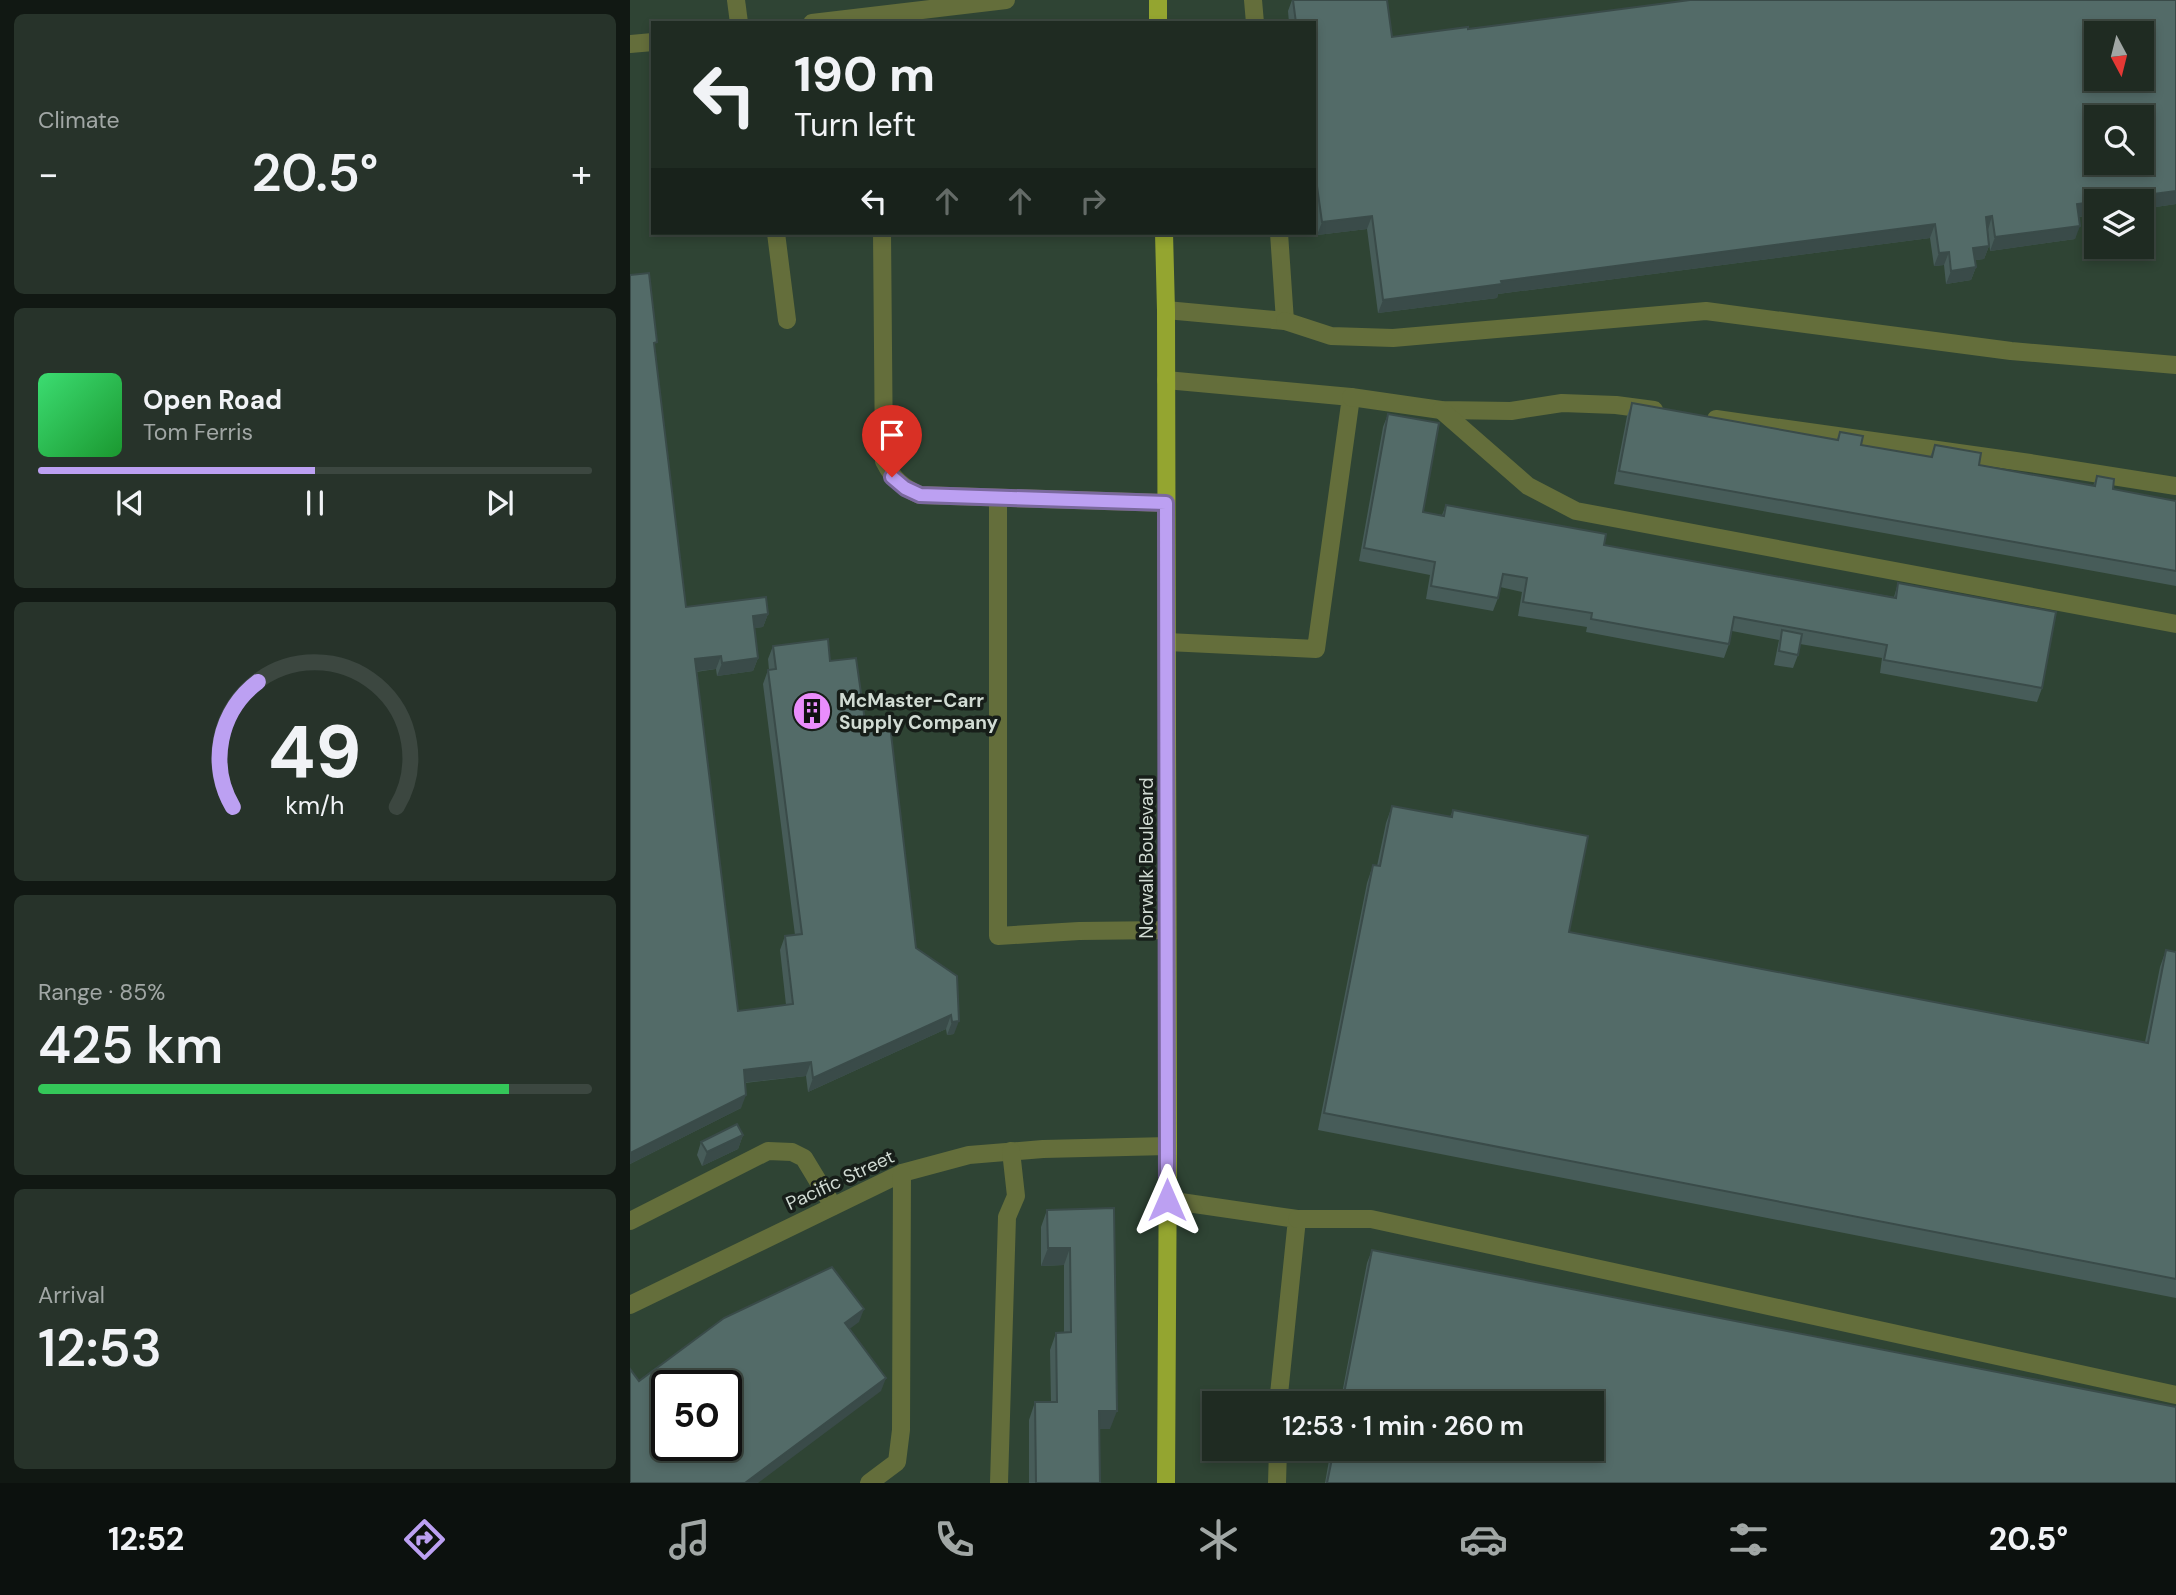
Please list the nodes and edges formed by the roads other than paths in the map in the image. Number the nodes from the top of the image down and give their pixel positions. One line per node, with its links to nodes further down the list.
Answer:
1 (736, 0): 6 (street)
2 (1006, 0): 5 (street)
3 (1158, 0): 8 (main road)
4 (1253, 0): 9 (street)
5 (880, 19): 7 (street)
6 (739, 21)
7 (846, 21)
8 (1158, 21)
9 (1255, 21)
10 (651, 42): 11 (street)
11 (630, 44)
12 (776, 235): 17 (street)
13 (882, 235): 26 (street)
14 (1164, 235): 16 (main road, Norwalk Boulevard)
15 (1279, 235): 18 (street)
16 (1166, 310): 18 (street); 20 (main road, Norwalk Boulevard)
17 (787, 320)
18 (1285, 321): 19 (street)
19 (2176, 365)
20 (1166, 380): 21 (street); 27 (main road, Norwalk Boulevard)
21 (1351, 397): 22 (street); 29 (street)
22 (1441, 411): 23 (street); 28 (street)
23 (1669, 412)
24 (1696, 416): 25 (street)
25 (2176, 486)
26 (998, 498): 27 (street); 30 (street)
27 (1166, 503): 29 (main road, Norwalk Boulevard)
28 (2176, 624)
29 (1167, 642): 30 (main road, Norwalk Boulevard)
30 (1167, 930): 31 (main road, Norwalk Boulevard)
31 (1168, 1146): 32 (street, Pacific Street); 34 (main road, Norwalk Boulevard)
32 (1011, 1152): 33 (street, Pacific Street); 43 (street)
33 (902, 1173): 35 (street, Pacific Street); 42 (street)
34 (1167, 1200): 36 (street); 44 (main road, Norwalk Boulevard)
35 (833, 1206): 37 (street); 38 (street, Pacific Street)
36 (1297, 1219): 39 (street); 40 (street)
37 (630, 1221)
38 (630, 1305)
39 (1279, 1391)
40 (2176, 1395)
41 (1278, 1461): 45 (street)
42 (869, 1483)
43 (999, 1483)
44 (1166, 1483)
45 (1277, 1483)

